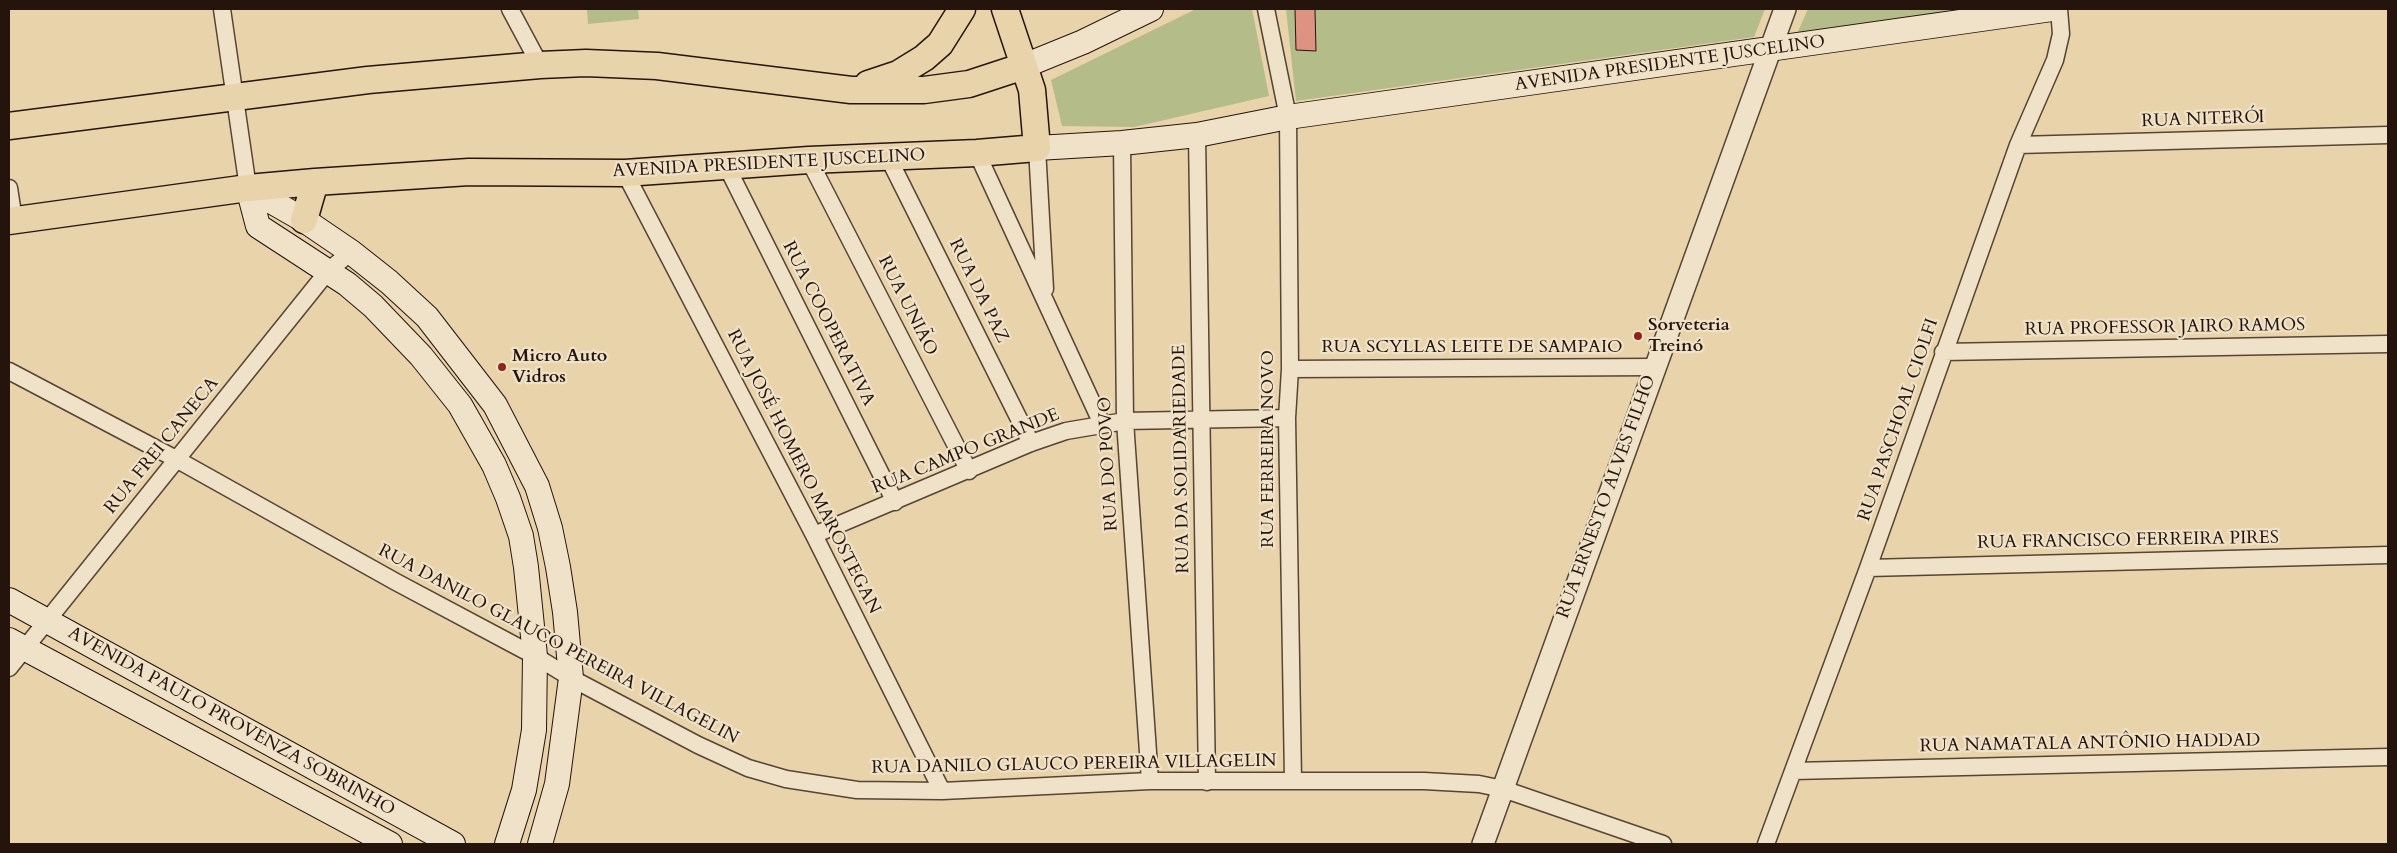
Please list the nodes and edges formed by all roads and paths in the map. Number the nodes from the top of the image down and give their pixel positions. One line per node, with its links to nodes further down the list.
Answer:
1 (222, 9): 14 (street)
2 (510, 9): 11 (street)
3 (962, 9): 13 (main road)
4 (1005, 9): 12 (main road)
5 (1151, 9): 12 (main road)
6 (1266, 9): 15 (street)
7 (1785, 9): 10 (street, RUA ERNESTO ALVES FILHO)
8 (2052, 9): 10 (main road, AVENIDA PRESIDENTE JUSCELINO)
9 (2059, 9): 20 (street, RUA PASCHOAL CIOLFI)
10 (1770, 50): 15 (main road, AVENIDA PRESIDENTE JUSCELINO); 37 (street, RUA ERNESTO ALVES FILHO)
11 (540, 66): 13 (main road); 14 (main road)
12 (1024, 66): 13 (main road); 21 (main road)
13 (851, 90)
14 (236, 97): 16 (main road); 29 (street)
15 (1288, 117): 17 (main road, AVENIDA PRESIDENTE JUSCELINO); 38 (street, RUA FERREIRA NOVO)
16 (9, 126)
17 (1197, 135): 19 (main road, AVENIDA PRESIDENTE JUSCELINO); 42 (street, RUA DA SOLIDARIEDADE)
18 (2388, 135): 20 (street, RUA NITERÓI)
19 (1122, 143): 21 (main road, AVENIDA PRESIDENTE JUSCELINO); 41 (street, RUA DO POVO)
20 (2018, 145): 36 (street, RUA PASCHOAL CIOLFI)
21 (1037, 148): 22 (main road, AVENIDA PRESIDENTE JUSCELINO); 34 (street)
22 (977, 153): 23 (main road, AVENIDA PRESIDENTE JUSCELINO); 34 (street, RUA DO POVO)
23 (888, 157): 24 (main road, AVENIDA PRESIDENTE JUSCELINO); 44 (street, RUA DA PAZ)
24 (809, 160): 25 (main road, AVENIDA PRESIDENTE JUSCELINO); 46 (street, RUA UNIÃO)
25 (726, 165): 26 (main road, AVENIDA PRESIDENTE JUSCELINO); 47 (street, RUA COOPERATIVA)
26 (626, 173): 27 (main road, AVENIDA PRESIDENTE JUSCELINO); 48 (street, RUA JOSÉ HOMERO MAROSTEGAN)
27 (315, 182): 29 (main road, AVENIDA PRESIDENTE JUSCELINO); 31 (main road)
28 (9, 188): 30 (street, AVENIDA PRESIDENTE JUSCELINO)
29 (248, 188): 30 (main road, AVENIDA PRESIDENTE JUSCELINO); 31 (main road); 33 (main road)
30 (11, 220)
31 (304, 220): 32 (main road)
32 (351, 252): 33 (street, RUA FREI CANECA); 56 (main road)
33 (328, 271): 45 (street, RUA FREI CANECA); 54 (main road)
34 (1046, 299): 43 (street, RUA DO POVO)
35 (2388, 344): 36 (street, RUA PROFESSOR JAIRO RAMOS)
36 (1943, 352): 50 (street, RUA PASCHOAL CIOLFI)
37 (1654, 367): 38 (street, RUA SCYLLAS LEITE DE SAMPAIO); 62 (street, RUA ERNESTO ALVES FILHO)
38 (1290, 369): 40 (street, RUA FERREIRA NOVO)
39 (9, 371): 45 (street, RUA DANILO GLAUCO PEREIRA VILLAGELIN)
40 (1286, 418): 42 (street, RUA CAMPO GRANDE); 59 (street, RUA FERREIRA NOVO)
41 (1125, 420): 42 (street, RUA CAMPO GRANDE); 43 (street, RUA CAMPO GRANDE); 60 (street, RUA DO POVO)
42 (1201, 420): 61 (street, RUA DA SOLIDARIEDADE)
43 (1102, 424): 44 (street, RUA CAMPO GRANDE)
44 (1031, 443): 46 (street, RUA CAMPO GRANDE)
45 (176, 459): 52 (street, RUA FREI CANECA); 54 (street, RUA DANILO GLAUCO PEREIRA VILLAGELIN)
46 (969, 471): 47 (street, RUA CAMPO GRANDE)
47 (895, 502): 48 (street, RUA CAMPO GRANDE)
48 (814, 535): 63 (street, RUA JOSÉ HOMERO MAROSTEGAN)
49 (2388, 555): 50 (street, RUA FRANCISCO FERREIRA PIRES)
50 (1868, 568): 58 (street, RUA PASCHOAL CIOLFI)
51 (9, 600): 52 (main road, AVENIDA PAULO PROVENZA SOBRINHO)
52 (47, 621): 53 (street, RUA FREI CANECA); 66 (main road, AVENIDA PAULO PROVENZA SOBRINHO)
53 (16, 644): 55 (street, RUA FREI CANECA); 64 (main road, AVENIDA PAULO PROVENZA SOBRINHO)
54 (535, 656): 56 (street, RUA DANILO GLAUCO PEREIRA VILLAGELIN); 67 (main road)
55 (9, 668)
56 (571, 678): 63 (street, RUA DANILO GLAUCO PEREIRA VILLAGELIN); 68 (main road)
57 (2388, 757): 58 (street, RUA NAMATALA ANTÔNIO HADDAD)
58 (1793, 772): 71 (street, RUA PASCHOAL CIOLFI)
59 (1293, 780): 61 (street, RUA DANILO GLAUCO PEREIRA VILLAGELIN); 62 (street, RUA DANILO GLAUCO PEREIRA VILLAGELIN)
60 (1150, 781): 61 (street, RUA DANILO GLAUCO PEREIRA VILLAGELIN); 63 (street, RUA DANILO GLAUCO PEREIRA VILLAGELIN)
61 (1207, 782)
62 (1503, 789): 69 (street, RUA ERNESTO ALVES FILHO); 70 (street, RUA DANILO GLAUCO PEREIRA VILLAGELIN)
63 (942, 791)
64 (362, 838): 65 (main road, AVENIDA PAULO PROVENZA SOBRINHO)
65 (390, 844)
66 (453, 844)
67 (507, 844)
68 (540, 844)
69 (1483, 844)
70 (1663, 844)
71 (1766, 844)

